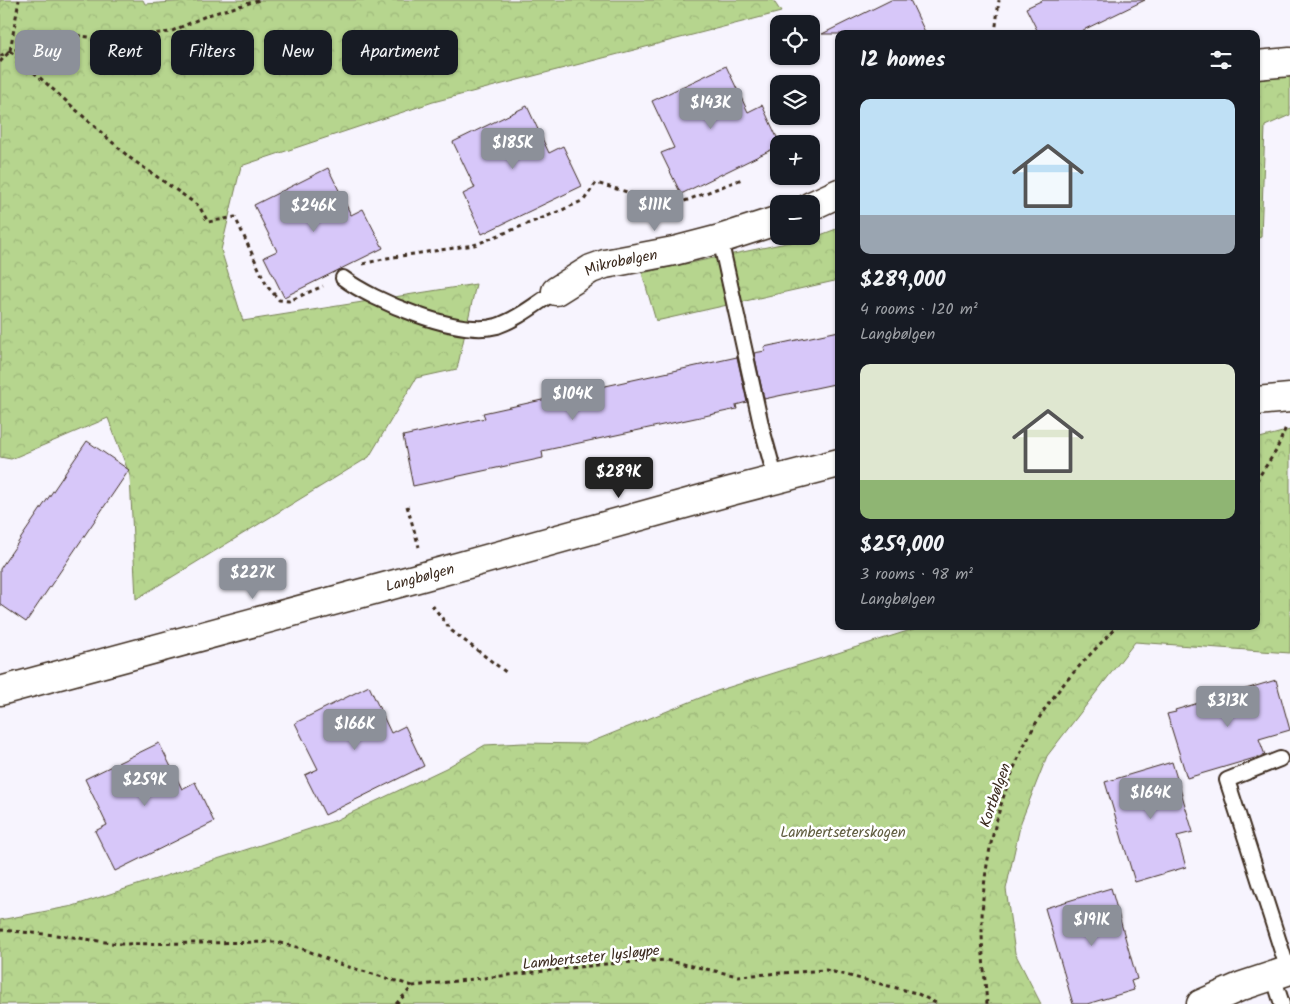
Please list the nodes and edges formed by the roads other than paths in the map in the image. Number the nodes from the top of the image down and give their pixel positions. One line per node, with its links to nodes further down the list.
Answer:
1 (1290, 62): 2 (street)
2 (1260, 65)
3 (835, 195): 4 (street)
4 (820, 202)
5 (770, 224): 6 (street, Mikrobølgen)
6 (720, 239): 8 (street, Mikrobølgen); 12 (lane)
7 (343, 278): 8 (lane)
8 (556, 291)
9 (1290, 398): 10 (street)
10 (1260, 401)
11 (835, 464): 12 (street, Langbølgen)
12 (776, 480): 13 (street, Langbølgen)
13 (0, 691)
14 (1280, 759): 15 (lane)
15 (1284, 972): 16 (street); 17 (lane)
16 (1201, 1004)
17 (1282, 1004)

